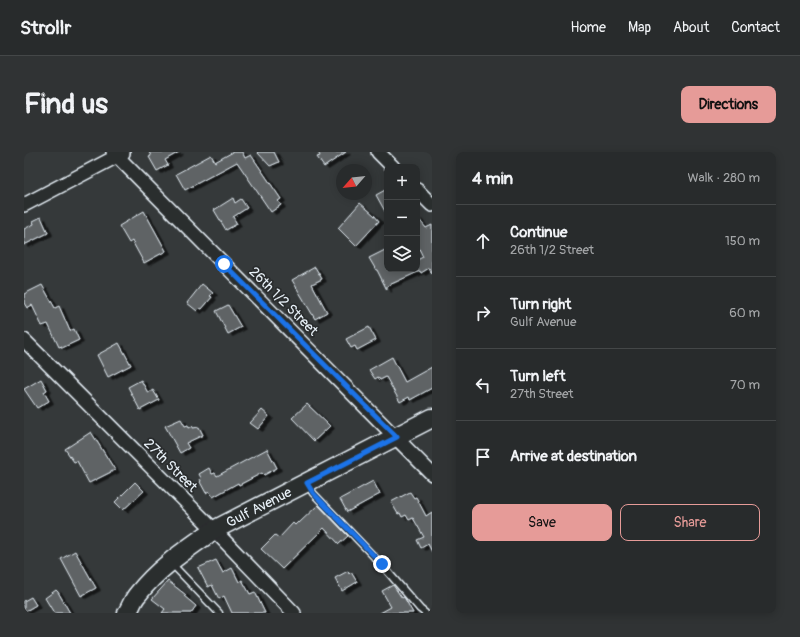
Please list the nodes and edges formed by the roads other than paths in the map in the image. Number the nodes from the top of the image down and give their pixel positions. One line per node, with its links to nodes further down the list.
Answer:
1 (378, 152): 3 (street)
2 (118, 153): 6 (street); 9 (street, 26th 1/2 Street)
3 (391, 164)
4 (420, 193): 5 (street)
5 (432, 205)
6 (24, 206)
7 (24, 340): 12 (street, 27th Street)
8 (432, 418): 9 (street, Gulf Avenue)
9 (397, 437): 10 (street, 26th 1/2 Street); 11 (street, Gulf Avenue)
10 (432, 474)
11 (307, 483): 12 (street, Gulf Avenue); 17 (lane)
12 (214, 530): 13 (street, Gulf Avenue); 16 (street, 27th Street)
13 (171, 562): 14 (street, Gulf Avenue); 15 (lane)
14 (127, 613)
15 (219, 613)
16 (294, 613)
17 (425, 613)

